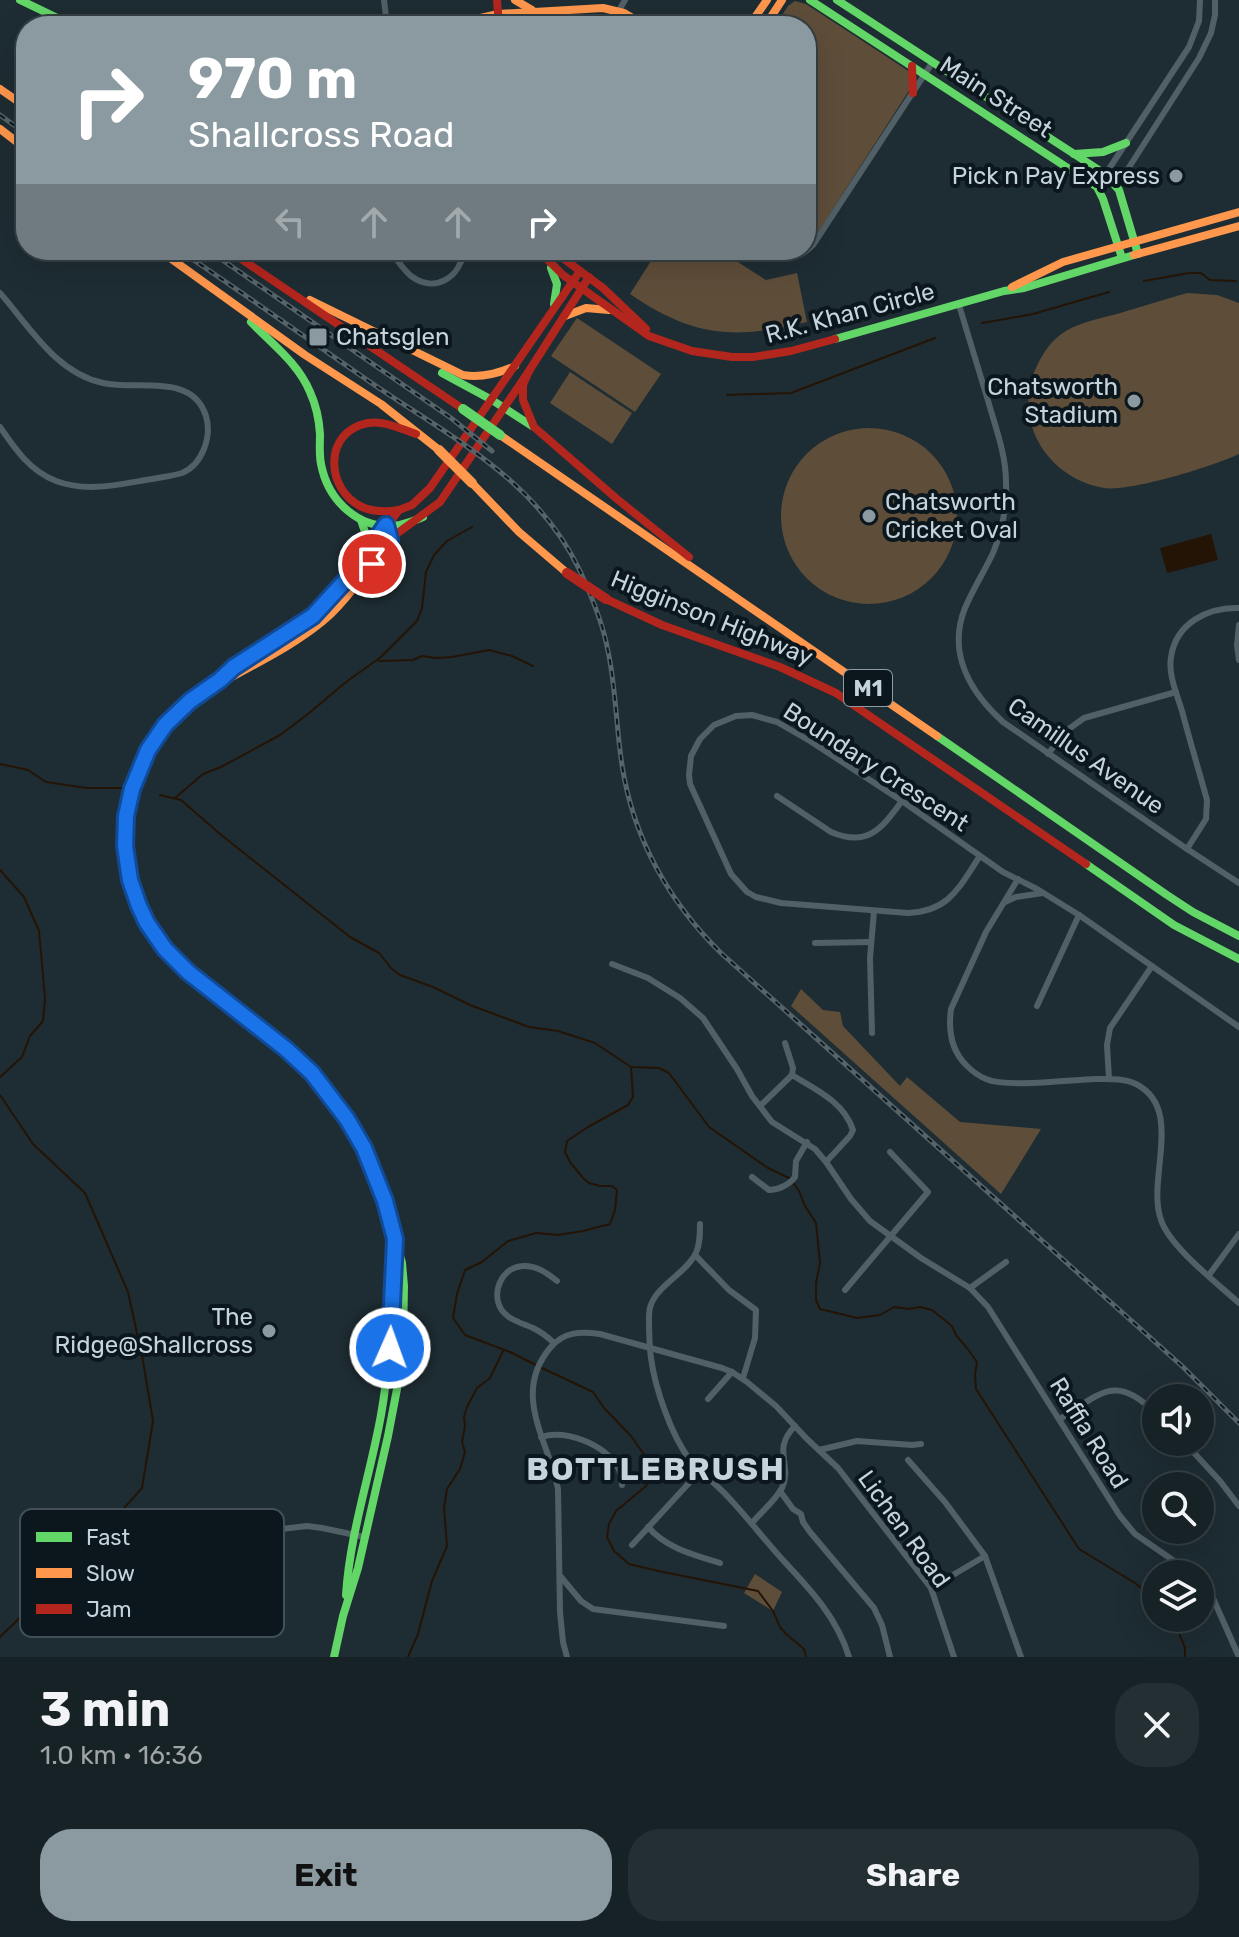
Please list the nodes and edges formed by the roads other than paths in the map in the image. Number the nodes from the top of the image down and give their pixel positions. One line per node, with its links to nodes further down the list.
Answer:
1 (20, 0): 12 (main road)
2 (497, 0): 11 (main road)
3 (515, 0): 9 (main road)
4 (625, 0): 10 (street)
5 (810, 0): 17 (main road, Main Street)
6 (837, 0): 16 (main road, Main Street)
7 (1200, 0): 22 (street)
8 (1215, 0): 24 (street)
9 (533, 11): 10 (main road); 11 (main road)
10 (618, 11): 14 (street); 15 (main road)
11 (498, 14): 13 (main road)
12 (53, 16)
13 (489, 16)
14 (615, 16)
15 (630, 16)
16 (932, 63): 18 (street); 23 (main road, Main Street)
17 (912, 66): 18 (main road, Main Street); 19 (main road)
18 (925, 74): 19 (street); 26 (main road, Main Street)
19 (913, 93): 30 (street)
20 (0, 129): 21 (main road)
21 (16, 141)
22 (1126, 143): 23 (main road); 25 (street)
23 (1073, 154): 25 (main road, Main Street)
24 (1126, 172): 25 (street); 27 (street)
25 (1108, 177): 26 (street); 27 (main road, Main Street)
26 (1097, 187): 32 (main road)
27 (1119, 190): 31 (main road, Main Street)
28 (1239, 212): 31 (main road, R.K. Khan Circle)
29 (1239, 226): 33 (main road, R.K. Khan Circle)
30 (816, 240)
31 (1133, 241): 32 (main road, R.K. Khan Circle); 33 (main road, Main Street)
32 (1118, 246): 34 (main road); 44 (main road, R.K. Khan Circle)
33 (1138, 254): 34 (main road, R.K. Khan Circle)
34 (1122, 258): 44 (main road, R.K. Khan Circle)
35 (173, 260): 46 (main road, Higginson Highway / M1)
36 (242, 260): 42 (main road, Higginson Highway / M1)
37 (398, 260): 38 (street)
38 (462, 260)
39 (565, 260): 41 (main road, R.K. Khan Circle)
40 (548, 262): 43 (main road, R.K. Khan Circle); 48 (main road)
41 (584, 274): 43 (main road); 52 (main road, R.K. Khan Circle)
42 (262, 275): 51 (main road); 68 (main road, Higginson Highway / M1, bridge)
43 (577, 285): 48 (main road); 49 (main road, R.K. Khan Circle); 50 (main road)
44 (1004, 291): 47 (main road, R.K. Khan Circle)
45 (0, 293): 57 (street)
46 (233, 304): 59 (main road, Higginson Highway / M1); 63 (main road)
47 (959, 305): 52 (main road, R.K. Khan Circle); 73 (street, Camillus Avenue)
48 (551, 312): 53 (main road)
49 (613, 312): 50 (main road); 52 (main road, R.K. Khan Circle)
50 (565, 316): 54 (main road)
51 (384, 338): 53 (main road); 55 (main road)
52 (657, 339)
53 (515, 366): 55 (main road)
54 (529, 371): 56 (main road); 58 (main road)
55 (492, 400): 56 (main road); 61 (main road)
56 (504, 407): 58 (main road); 62 (main road)
57 (0, 427)
58 (534, 427): 68 (main road)
59 (422, 436): 60 (main road); 87 (main road, Higginson Highway / M1, bridge)
60 (367, 509): 61 (main road); 64 (main road)
61 (399, 510): 64 (main road)
62 (423, 517): 64 (main road); 65 (main road)
63 (361, 520): 64 (main road); 66 (main road)
64 (386, 525): 65 (main road); 66 (main road)
65 (390, 540): 71 (main road)
66 (368, 551): 71 (main road)
67 (1239, 608): 72 (street)
68 (758, 612): 84 (main road, Higginson Highway / M1)
69 (1239, 625): 70 (street)
70 (1239, 660)
71 (220, 680): 104 (main road)
72 (1176, 692): 73 (street); 76 (street)
73 (1048, 754): 76 (street, Camillus Avenue)
74 (777, 796): 75 (street)
75 (902, 801): 77 (street, Boundary Crescent); 82 (street, Boundary Crescent)
76 (1187, 849): 79 (street, Camillus Avenue)
77 (980, 856): 78 (street); 82 (street, Boundary Crescent)
78 (1018, 879): 80 (street); 81 (street)
79 (1239, 883)
80 (1043, 893): 81 (street); 83 (street)
81 (1005, 902): 95 (street)
82 (874, 911): 85 (street)
83 (1079, 915): 89 (street); 90 (street)
84 (1239, 936)
85 (871, 942): 86 (street); 92 (street)
86 (815, 943)
87 (1239, 959)
88 (612, 964): 96 (street, Raffia Road)
89 (1152, 966): 91 (street); 95 (street)
90 (1037, 1006)
91 (1239, 1027)
92 (872, 1033)
93 (785, 1043): 94 (street)
94 (792, 1075): 96 (street); 99 (street)
95 (1109, 1079): 107 (street)
96 (760, 1106): 97 (street, Raffia Road)
97 (807, 1142): 99 (street, Raffia Road); 100 (street)
98 (890, 1152): 103 (street)
99 (826, 1162): 103 (street, Raffia Road)
100 (752, 1177)
101 (700, 1224): 105 (street)
102 (1239, 1234): 107 (street)
103 (891, 1237): 109 (street, Raffia Road); 110 (street)
104 (395, 1239): 132 (main road); 133 (main road)
105 (695, 1255): 113 (street); 115 (street)
106 (1006, 1262): 109 (street)
107 (1209, 1275): 111 (street)
108 (557, 1281): 112 (street)
109 (970, 1288): 118 (street, Raffia Road)
110 (845, 1290)
111 (1239, 1303)
112 (554, 1343): 113 (street, Lichen Road); 120 (street)
113 (650, 1348): 114 (street, Lichen Road); 125 (street)
114 (732, 1372): 115 (street, Lichen Road); 116 (street)
115 (743, 1378): 119 (street, Lichen Road)
116 (708, 1399)
117 (1142, 1400): 118 (street)
118 (1060, 1419): 136 (street, Raffia Road)
119 (795, 1426): 122 (street, Lichen Road); 127 (street)
120 (541, 1437): 126 (street); 138 (street)
121 (921, 1444): 122 (street)
122 (819, 1450): 139 (street, Lichen Road)
123 (1197, 1456): 128 (street)
124 (908, 1460): 135 (street)
125 (700, 1471): 129 (street); 130 (street)
126 (622, 1485)
127 (780, 1491): 129 (street); 146 (street)
128 (1239, 1506)
129 (752, 1523): 145 (street)
130 (648, 1527): 134 (street); 137 (street)
131 (284, 1529): 132 (street)
132 (352, 1535): 133 (street); 141 (main road)
133 (365, 1537): 141 (main road)
134 (632, 1545)
135 (985, 1556): 139 (street); 148 (street)
136 (1172, 1560)
137 (720, 1563)
138 (561, 1577): 142 (street); 144 (street)
139 (931, 1588): 147 (street, Lichen Road)
140 (1214, 1601): 149 (street)
141 (346, 1604): 143 (main road)
142 (724, 1626)
143 (334, 1657)
144 (567, 1657)
145 (849, 1657)
146 (890, 1657)
147 (954, 1657)
148 (1021, 1657)
149 (1239, 1657)

